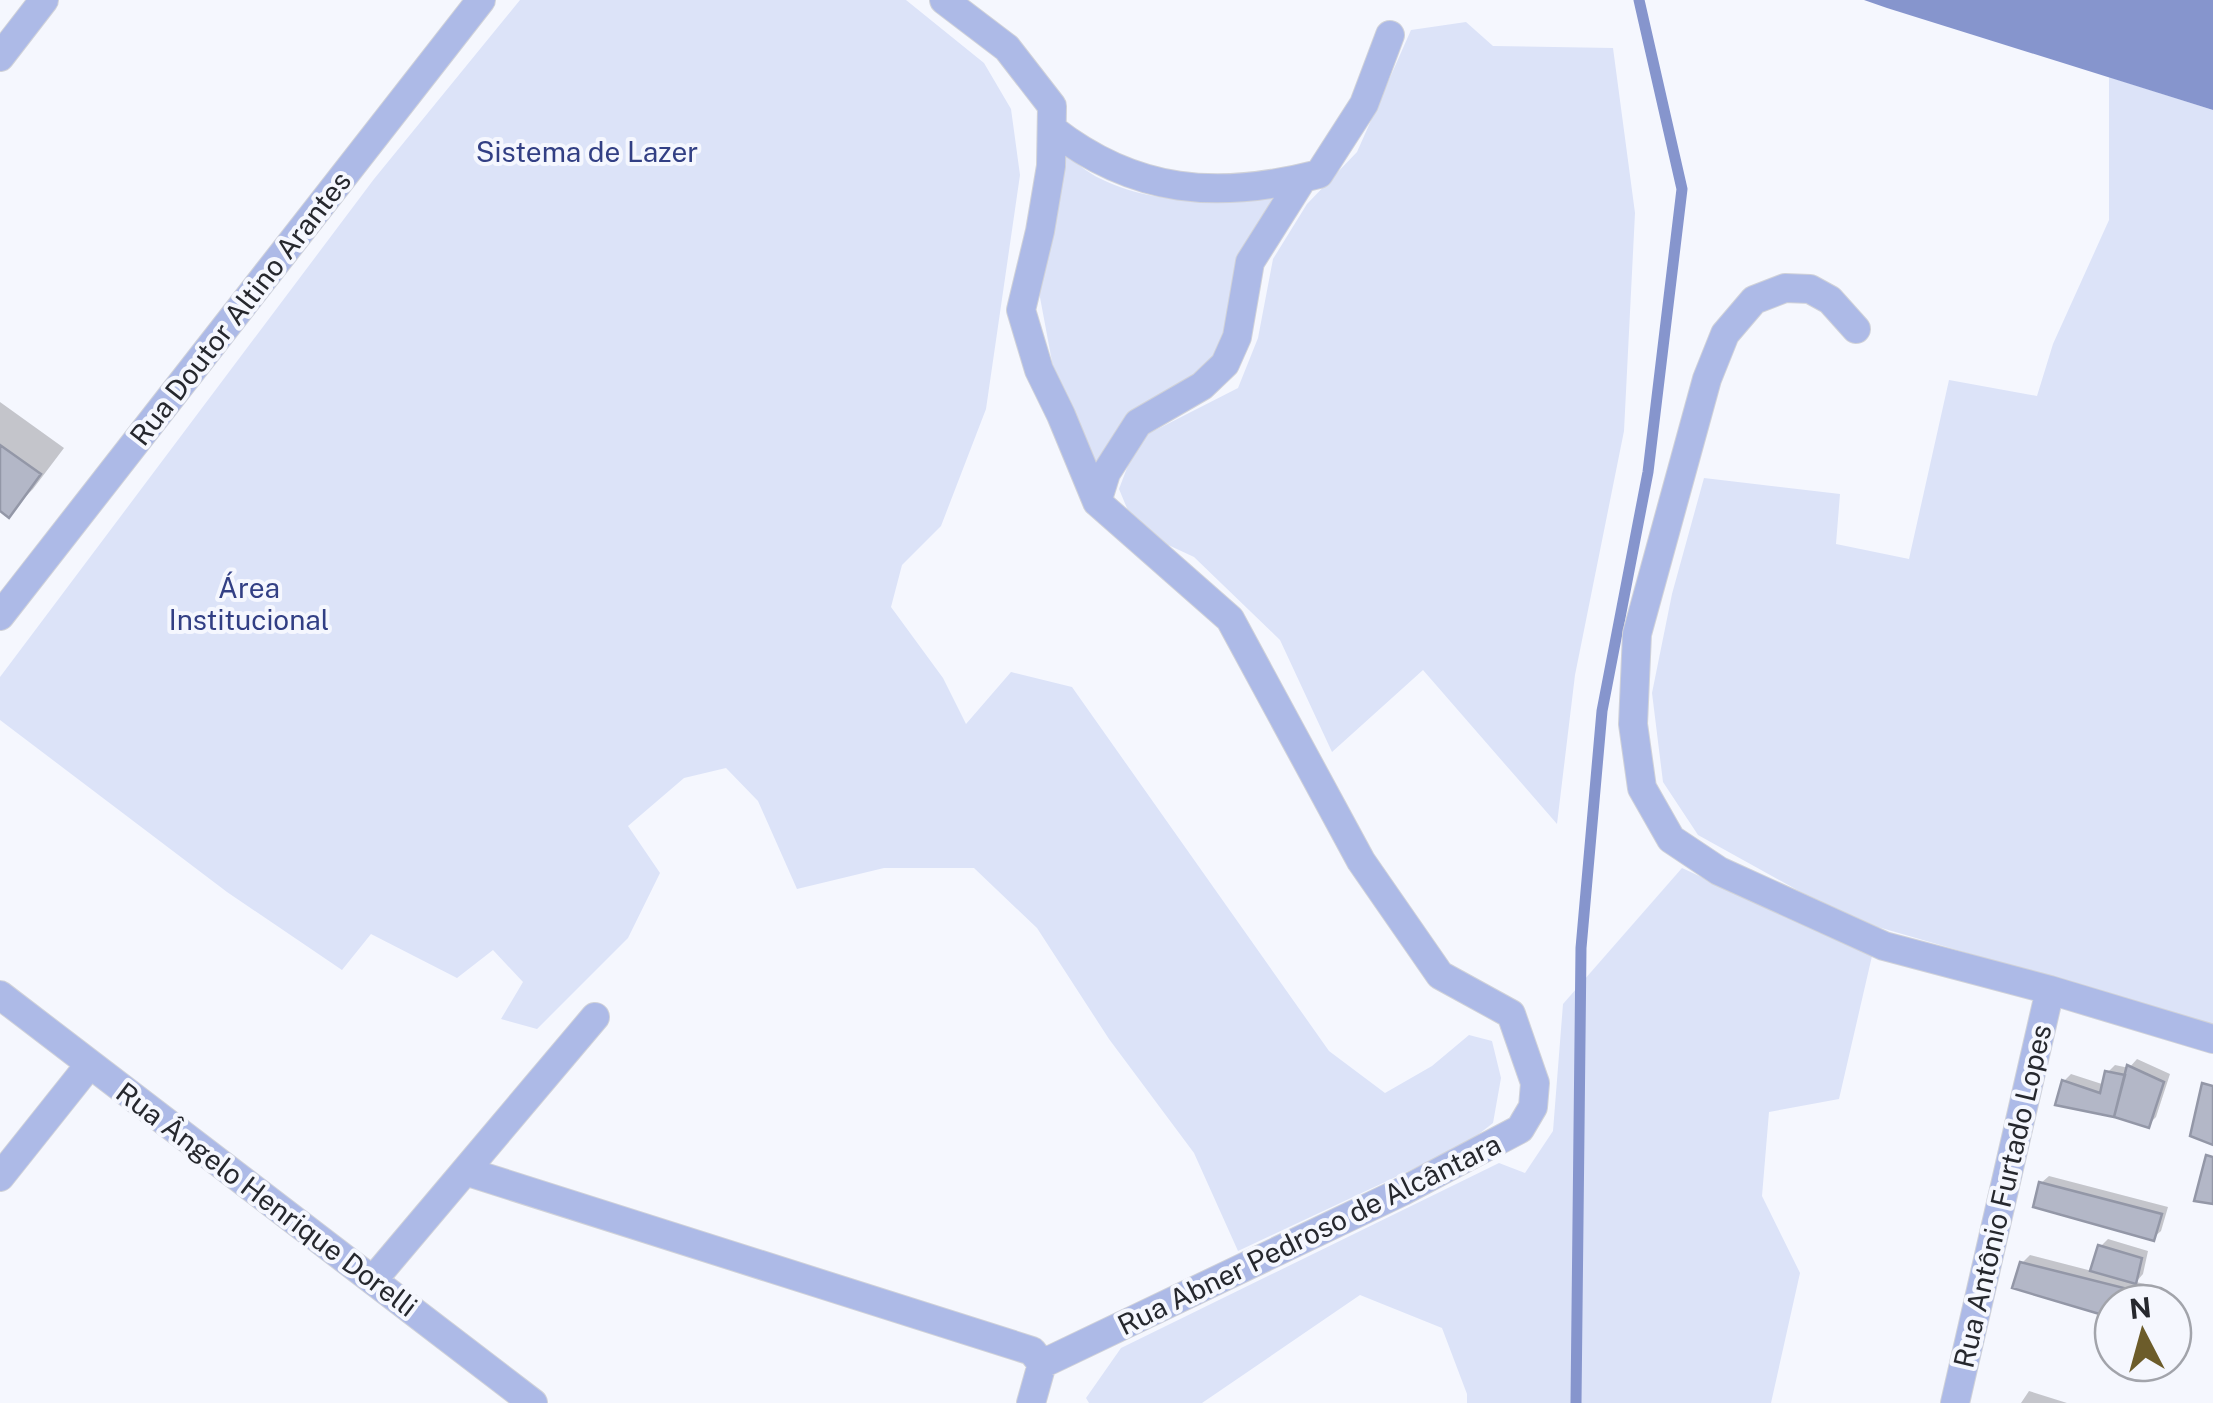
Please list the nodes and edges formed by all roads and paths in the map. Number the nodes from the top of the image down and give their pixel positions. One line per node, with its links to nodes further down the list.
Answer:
1 (44, 0): 5 (street)
2 (481, 0): 10 (street, Rua Doutor Altino Arantes)
3 (944, 0): 6 (street, Rua Abner Pedroso de Alcântara)
4 (1390, 35): 7 (street)
5 (0, 56)
6 (1052, 129): 7 (street); 9 (street, Rua Abner Pedroso de Alcântara)
7 (1303, 178): 9 (street)
8 (1856, 329): 12 (street)
9 (1097, 502): 20 (street, Rua Abner Pedroso de Alcântara)
10 (10, 584): 11 (street, Rua Doutor Altino Arantes)
11 (0, 616)
12 (2050, 990): 15 (street); 23 (street, Rua Antônio Furtado Lopes)
13 (0, 995): 16 (street, Rua Ângelo Henrique Dorelli)
14 (595, 1018): 17 (street)
15 (2213, 1038)
16 (90, 1064): 18 (street); 19 (street, Rua Ângelo Henrique Dorelli)
17 (465, 1171): 19 (street); 20 (street)
18 (0, 1178)
19 (373, 1280): 21 (street, Rua Ângelo Henrique Dorelli)
20 (1042, 1364): 22 (street)
21 (534, 1403)
22 (1031, 1403)
23 (1955, 1403)

